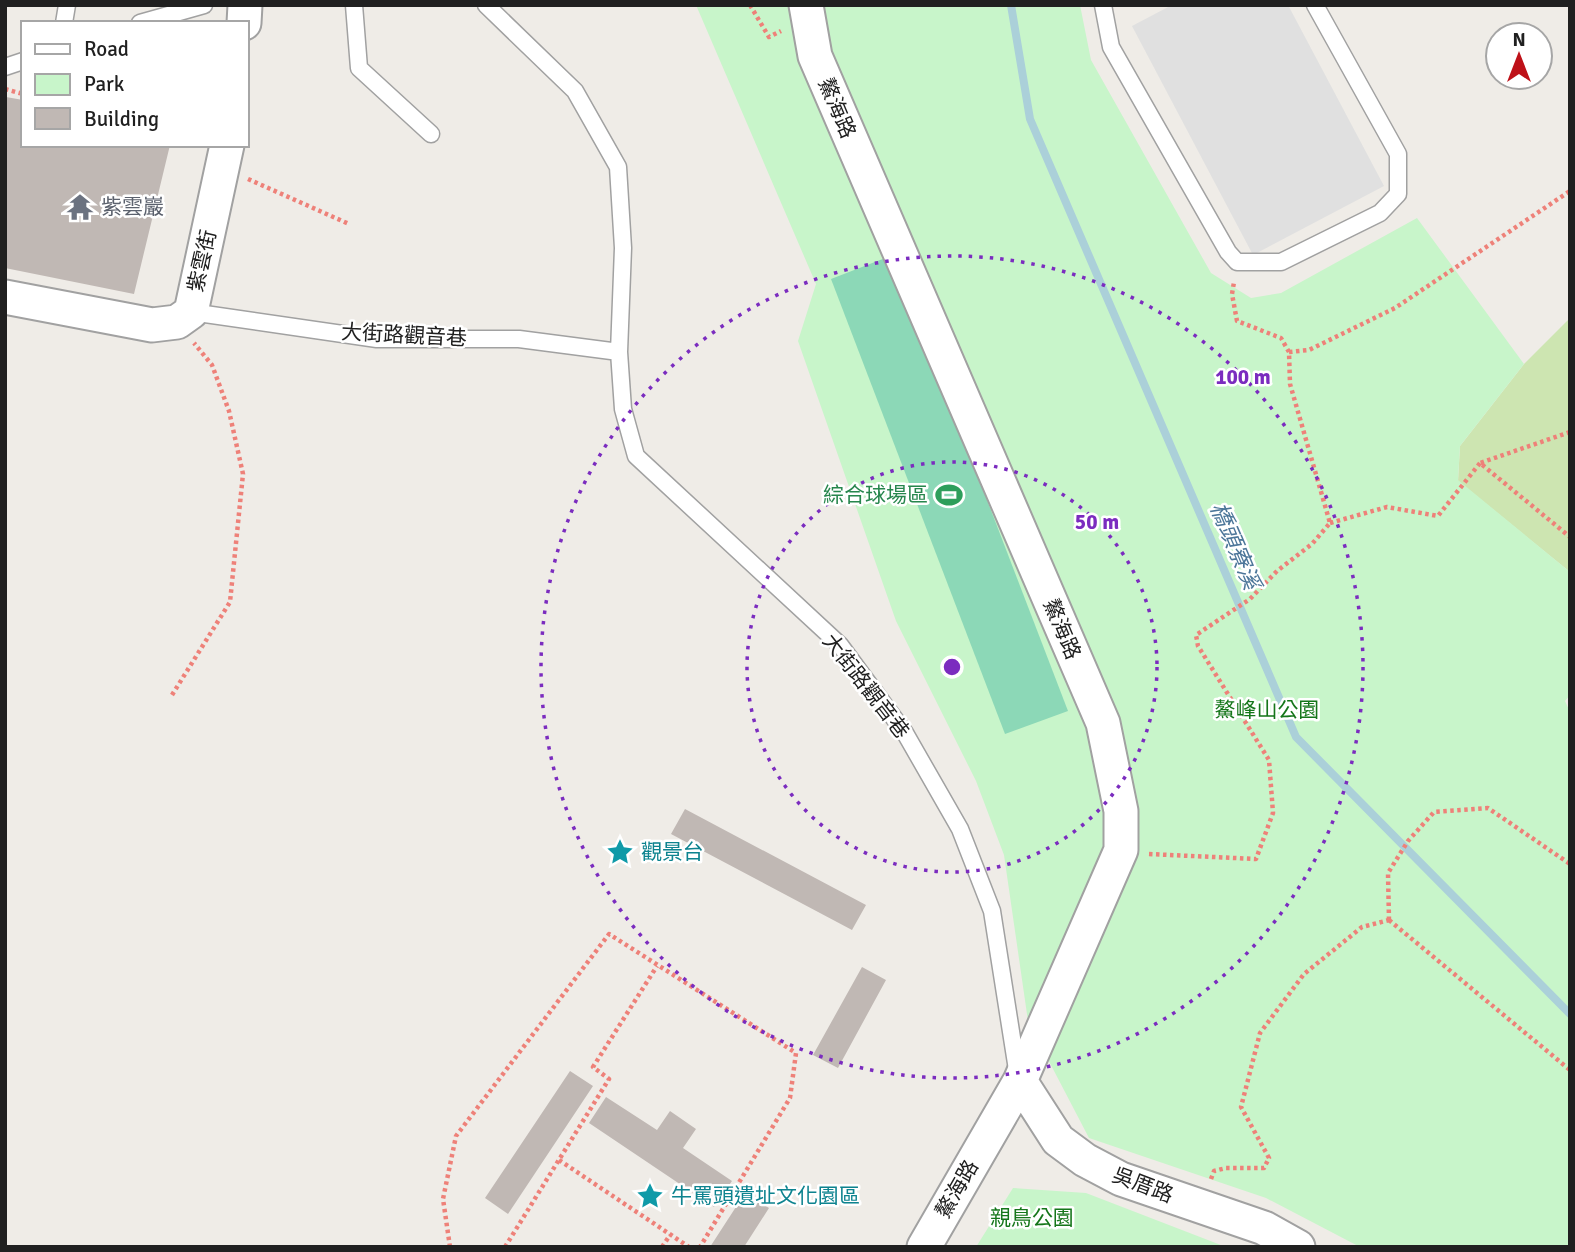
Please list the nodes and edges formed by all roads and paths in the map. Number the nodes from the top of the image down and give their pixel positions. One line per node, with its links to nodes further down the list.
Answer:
1 (204, 5): 8 (lane)
2 (354, 5): 9 (lane)
3 (486, 5): 16 (lane, 大街路觀音巷)
4 (750, 5): 7 (path)
5 (1103, 5): 13 (lane)
6 (1315, 5): 13 (lane)
7 (806, 11): 23 (street, 鰲海路)
8 (147, 21)
9 (431, 134)
10 (225, 156): 12 (path); 15 (street, 紫雲街)
11 (1570, 191): 17 (path)
12 (349, 225)
13 (1237, 262): 17 (path)
14 (5, 298): 15 (street)
15 (184, 317): 16 (lane, 大街路觀音巷); 22 (path)
16 (619, 352): 28 (lane, 大街路觀音巷)
17 (1289, 352): 20 (path)
18 (1570, 432): 19 (path)
19 (1480, 463): 20 (path); 21 (path)
20 (1330, 523): 23 (path)
21 (1570, 537)
22 (172, 695)
23 (1121, 850): 28 (street, 鰲海路)
24 (1570, 864): 25 (path)
25 (1389, 920): 27 (path); 30 (path)
26 (657, 966): 29 (path); 32 (path); 36 (path)
27 (1570, 1070)
28 (1020, 1081): 37 (street, 鰲海路); 38 (street, 吳厝路)
29 (559, 1160): 31 (path); 33 (path)
30 (1212, 1184)
31 (670, 1235): 34 (path); 35 (path)
32 (450, 1247)
33 (505, 1247)
34 (662, 1247)
35 (689, 1247)
36 (700, 1247)
37 (924, 1247)
38 (1298, 1247)

